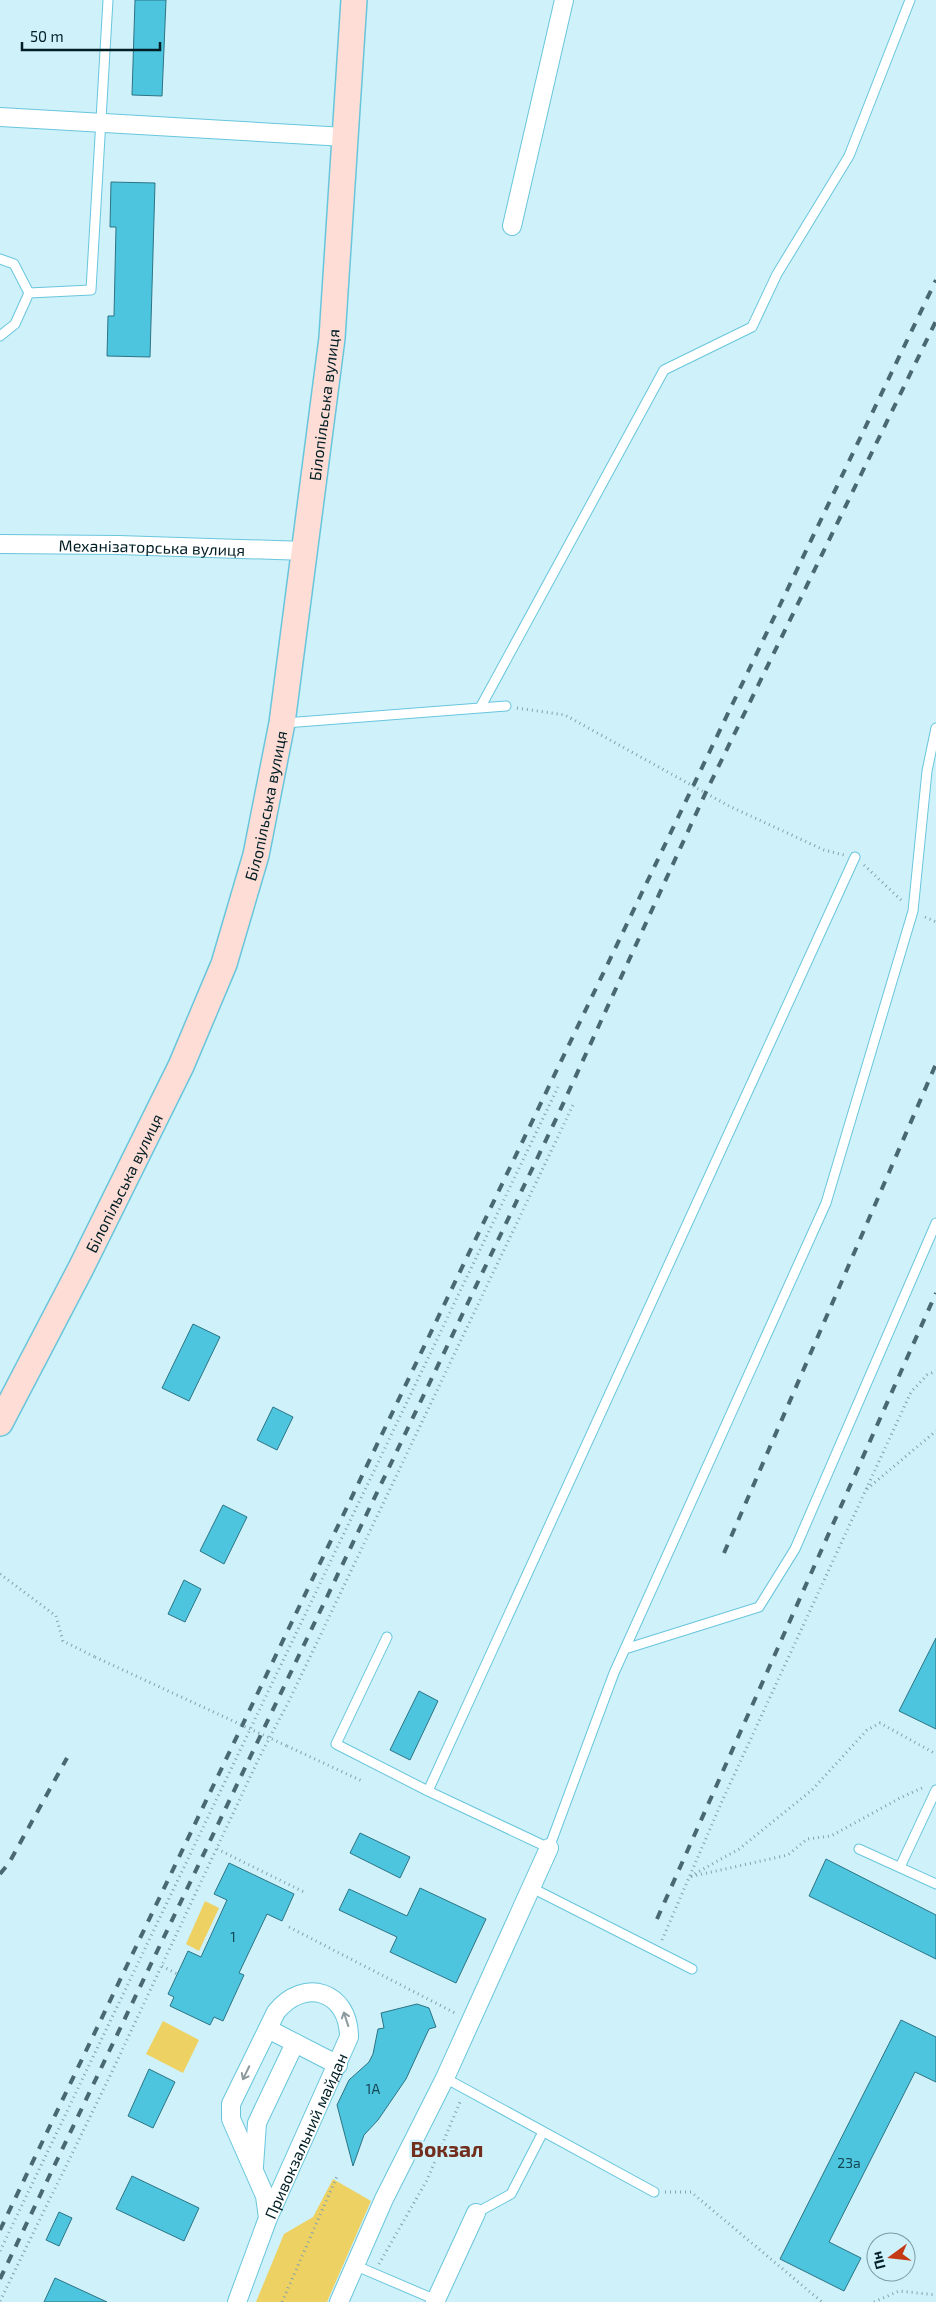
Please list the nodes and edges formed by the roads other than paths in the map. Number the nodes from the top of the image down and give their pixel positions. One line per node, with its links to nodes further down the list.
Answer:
1 (108, 0): 6 (lane)
2 (354, 0): 7 (main road, Білопільська вулиця)
3 (564, 0): 8 (street)
4 (910, 0): 15 (lane)
5 (0, 117): 6 (street)
6 (100, 123): 7 (street); 10 (lane)
7 (345, 136): 13 (main road, Білопільська вулиця)
8 (512, 226)
9 (0, 260): 10 (lane)
10 (29, 293): 11 (lane)
11 (0, 336)
12 (0, 544): 13 (street, Механізаторська вулиця)
13 (306, 551): 16 (main road, Білопільська вулиця)
14 (506, 706): 15 (lane)
15 (480, 708): 16 (lane)
16 (282, 723): 20 (main road, Білопільська вулиця)
17 (936, 728): 22 (lane)
18 (855, 857): 24 (lane)
19 (936, 1223): 22 (lane)
20 (0, 1423)
21 (387, 1637): 24 (lane)
22 (625, 1649): 25 (lane)
23 (936, 1790): 27 (lane)
24 (428, 1791): 25 (lane)
25 (549, 1848): 29 (street)
26 (859, 1849): 27 (lane)
27 (900, 1867): 28 (lane)
28 (936, 1884)
29 (532, 1888): 30 (lane); 34 (street)
30 (692, 1969)
31 (268, 2029): 32 (street); 33 (street, Привокзальний майдан, one-way to 31); 36 (street, Привокзальний майдан, one-way to 36)
32 (295, 2043): 33 (street); 36 (street)
33 (338, 2065): 39 (street, Привокзальний майдан)
34 (445, 2078): 35 (lane); 40 (street)
35 (543, 2132): 37 (lane); 38 (lane)
36 (254, 2173): 39 (street, Привокзальний майдан)
37 (654, 2192)
38 (476, 2213): 41 (street)
39 (268, 2218): 42 (street)
40 (354, 2265): 41 (lane); 43 (street)
41 (435, 2301)
42 (236, 2302)
43 (339, 2302)

